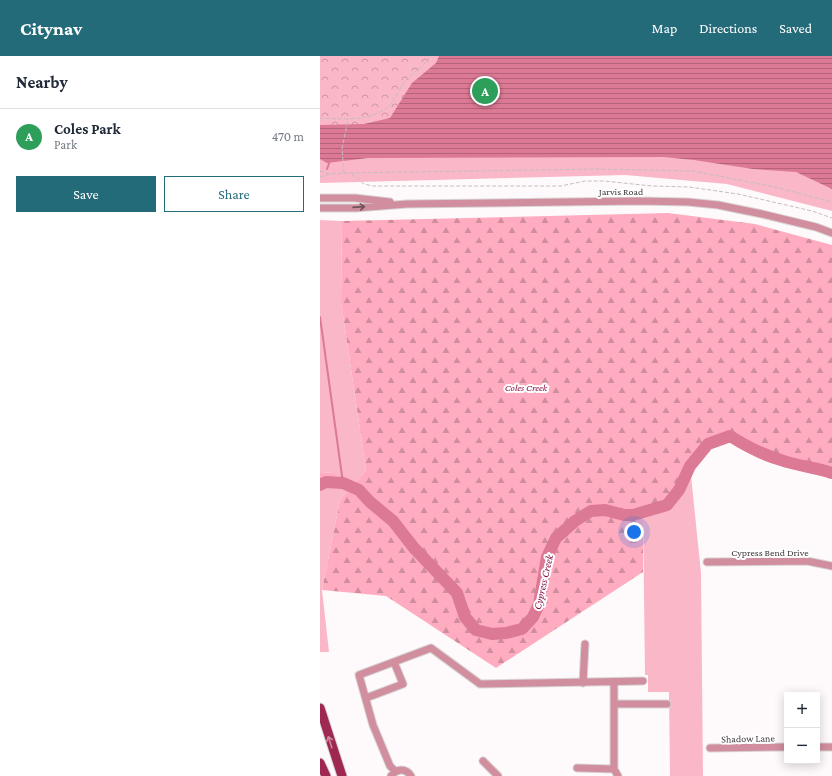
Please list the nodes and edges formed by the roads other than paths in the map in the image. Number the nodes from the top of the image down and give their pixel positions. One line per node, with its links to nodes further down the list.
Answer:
1 (320, 198): 2 (street, Jarvis Road)
2 (407, 204): 3 (street, Jarvis Road, one-way to 2); 4 (street, Jarvis Road)
3 (320, 208)
4 (832, 233)
5 (706, 562): 6 (street, Cypress Bend Drive)
6 (832, 566)
7 (585, 644): 10 (street)
8 (394, 662): 10 (street); 12 (street); 12 (street)
9 (643, 681): 11 (street)
10 (583, 683): 11 (street)
11 (614, 683): 13 (street)
12 (366, 698): 24 (street)
13 (614, 704): 14 (street); 23 (street)
14 (667, 704)
15 (320, 708): 27 (main road, one-way to 15)
16 (784, 747): 19 (street, Shadow Lane)
17 (820, 747): 18 (street)
18 (832, 747)
19 (710, 748)
20 (483, 761): 25 (street)
21 (320, 763): 26 (main road)
22 (577, 768): 23 (street)
23 (614, 769): 29 (street)
24 (393, 774): 28 (street)
25 (495, 775)
26 (326, 776)
27 (342, 776)
28 (411, 776)
29 (618, 776)

